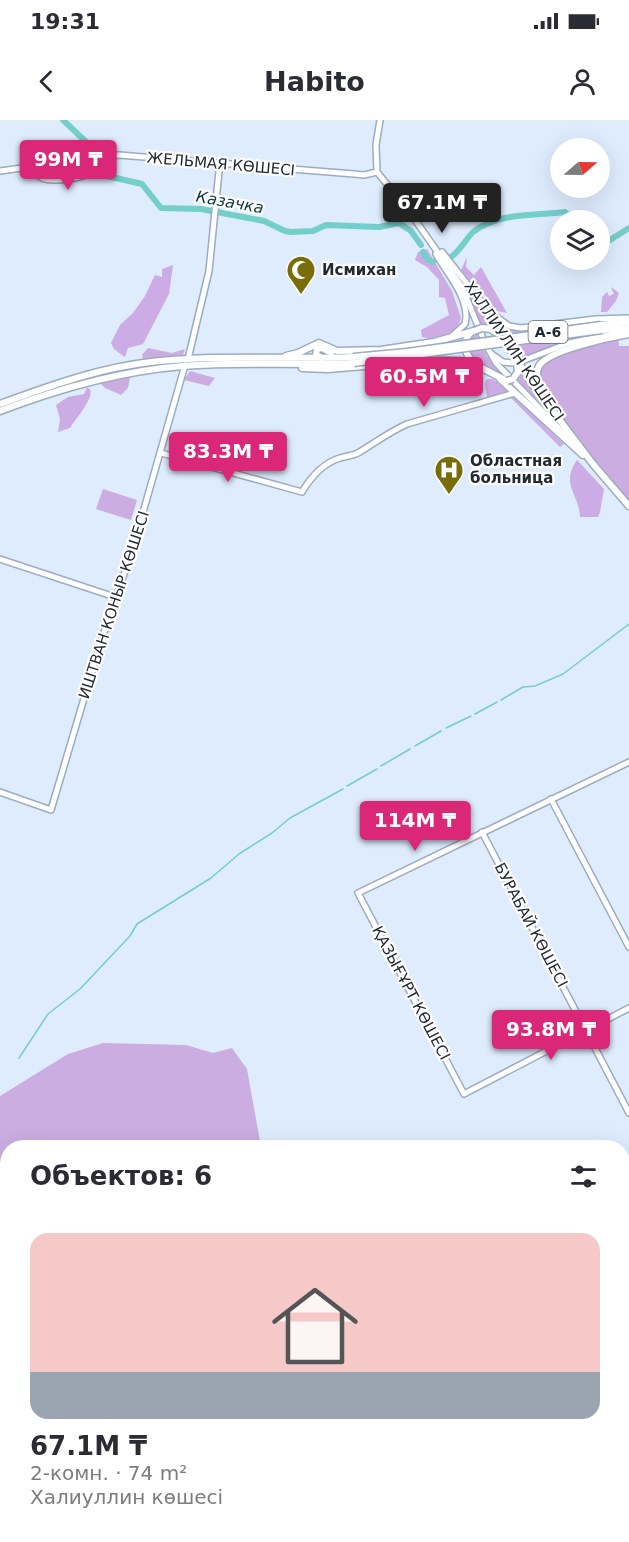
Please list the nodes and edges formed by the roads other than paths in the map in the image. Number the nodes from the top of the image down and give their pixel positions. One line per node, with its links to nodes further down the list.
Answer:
1 (380, 120): 4 (street)
2 (225, 164): 3 (street, ЖЕЛЬМАЯ КӨШЕСІ); 4 (street, ЖЕЛЬМАЯ КӨШЕСІ); 18 (street, ИШТВАН КОНЫР КӨШЕСІ)
3 (0, 171)
4 (377, 172): 5 (street)
5 (411, 214): 6 (street, ХАЛЛИУЛИН КӨШЕСІ); 7 (street, ХАЛЛИУЛИН КӨШЕСІ)
6 (425, 234): 10 (street, ХАЛЛИУЛИН КӨШЕСІ); 12 (street)
7 (484, 305): 8 (street); 13 (street, ХАЛЛИУЛИН КӨШЕСІ)
8 (629, 320): 9 (main road, A-6)
9 (601, 327): 11 (main road, A-6); 16 (main road, A-6, bridge)
10 (477, 331): 12 (main road); 13 (main road); 19 (street); 20 (main road); 28 (street, ХАЛЛИУЛИН КӨШЕСІ)
11 (629, 331): 19 (street); 25 (main road)
12 (445, 339): 14 (main road)
13 (508, 346): 19 (main road, ХАЛЛИУЛИН КӨШЕСІ)
14 (259, 358): 15 (main road); 18 (main road)
15 (328, 358): 16 (main road); 17 (main road)
16 (353, 360): 21 (main road)
17 (461, 361): 20 (main road); 21 (main road)
18 (187, 362): 21 (main road); 24 (main road); 26 (main road); 27 (street, ИШТВАН КОНЫР КӨШЕСІ)
19 (517, 362): 22 (main road); 25 (main road, ХАЛЛИУЛИН КӨШЕСІ)
20 (476, 364): 22 (main road)
21 (280, 365)
22 (497, 377): 23 (main road, ХАЛЛИУЛИН КӨШЕСІ)
23 (515, 393): 27 (street); 28 (main road, ХАЛЛИУЛИН КӨШЕСІ)
24 (0, 404)
25 (551, 408): 28 (main road, ХАЛЛИУЛИН КӨШЕСІ)
26 (0, 411)
27 (161, 453): 31 (street, ИШТВАН КОНЫР КӨШЕСІ)
28 (593, 464): 29 (main road)
29 (629, 506)
30 (0, 559): 31 (street)
31 (116, 597): 33 (street, ИШТВАН КОНЫР КӨШЕСІ)
32 (629, 762): 34 (street)
33 (0, 792)
34 (551, 799): 35 (street); 36 (street)
35 (482, 832): 38 (street, БУРАБАЙ КӨШЕСІ); 38 (street, ҚАЗЫҒҰРТ КӨШЕСІ)
36 (629, 947)
37 (629, 1008): 38 (street)
38 (586, 1031): 39 (street, БУРАБАЙ КӨШЕСІ)
39 (629, 1113)

